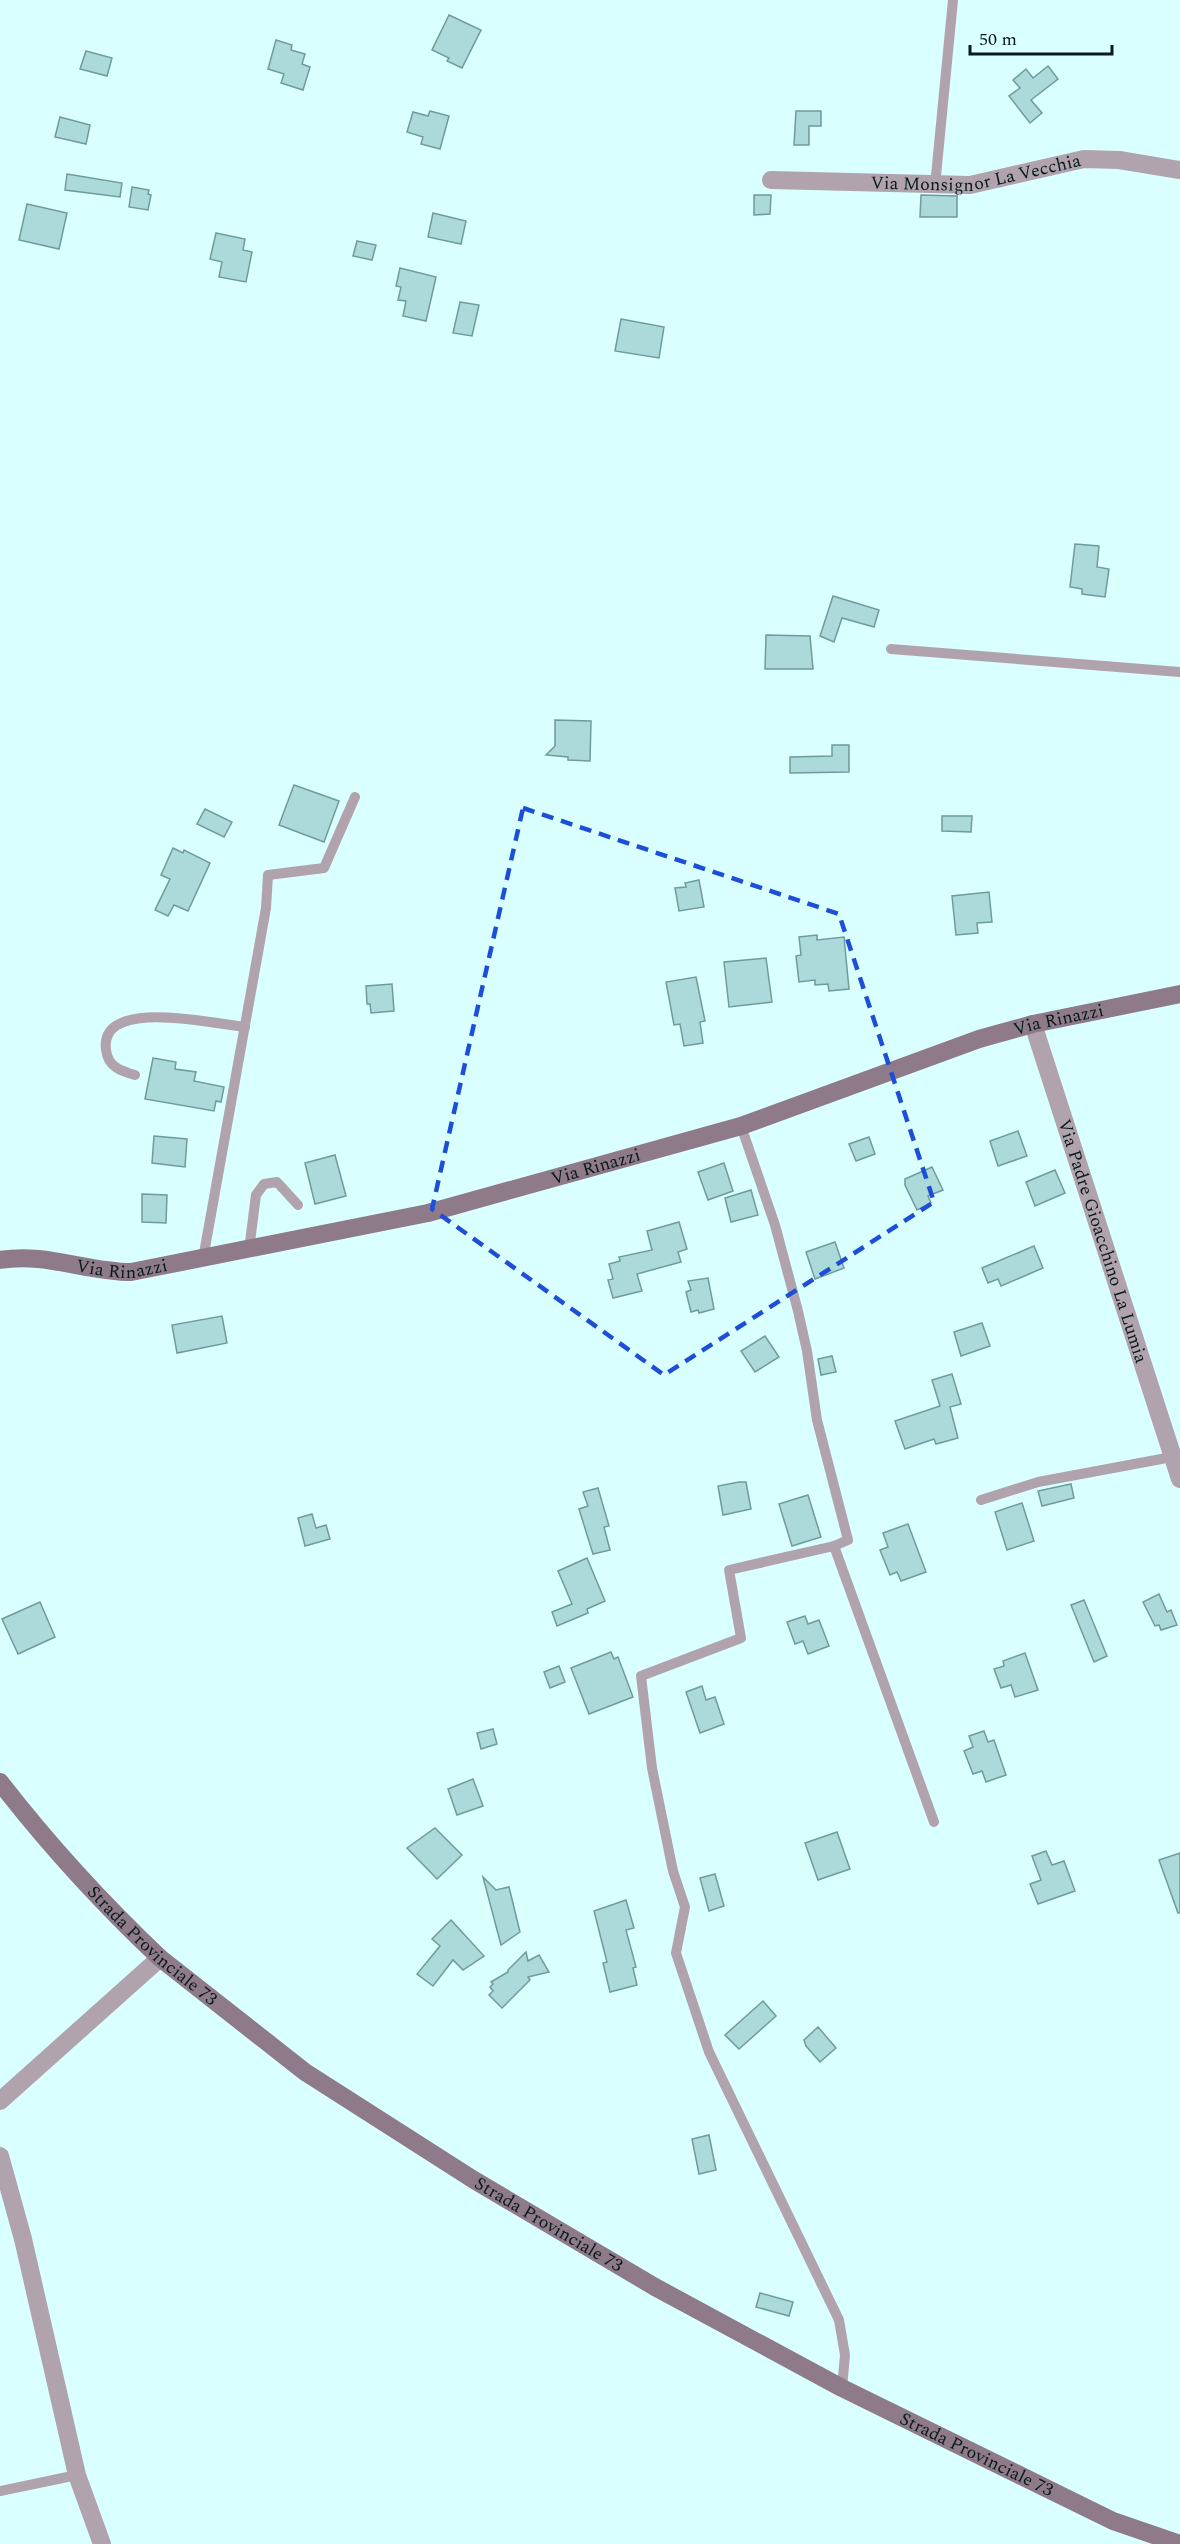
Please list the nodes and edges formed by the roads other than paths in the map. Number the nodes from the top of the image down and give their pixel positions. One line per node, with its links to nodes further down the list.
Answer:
1 (953, 0): 4 (lane)
2 (1180, 170): 4 (street, Via Monsignor La Vecchia)
3 (771, 180): 4 (street, Via Monsignor La Vecchia)
4 (935, 186)
5 (891, 649): 6 (lane)
6 (1180, 672)
7 (355, 797): 10 (lane)
8 (1180, 994): 9 (street, Via Rinazzi)
9 (1033, 1024): 12 (street, Via Rinazzi); 17 (street, Via Padre Gioacchino La Lumia)
10 (245, 1027): 11 (lane); 15 (lane)
11 (135, 1075)
12 (741, 1126): 14 (street, Via Rinazzi); 20 (lane)
13 (298, 1205): 14 (lane)
14 (249, 1250): 15 (street, Via Rinazzi)
15 (203, 1259): 16 (street, Via Rinazzi)
16 (0, 1260)
17 (1172, 1457): 18 (street, Via Padre Gioacchino La Lumia); 19 (lane)
18 (1180, 1479)
19 (981, 1500)
20 (834, 1546): 22 (lane); 26 (lane)
21 (0, 1782): 23 (street, Strada Provinciale 73)
22 (934, 1822)
23 (160, 1958): 24 (street); 26 (street, Strada Provinciale 73)
24 (0, 2101)
25 (0, 2156): 27 (street)
26 (842, 2388): 30 (street, Strada Provinciale 73)
27 (76, 2475): 28 (lane); 29 (street)
28 (0, 2491)
29 (102, 2544)
30 (1180, 2544)

